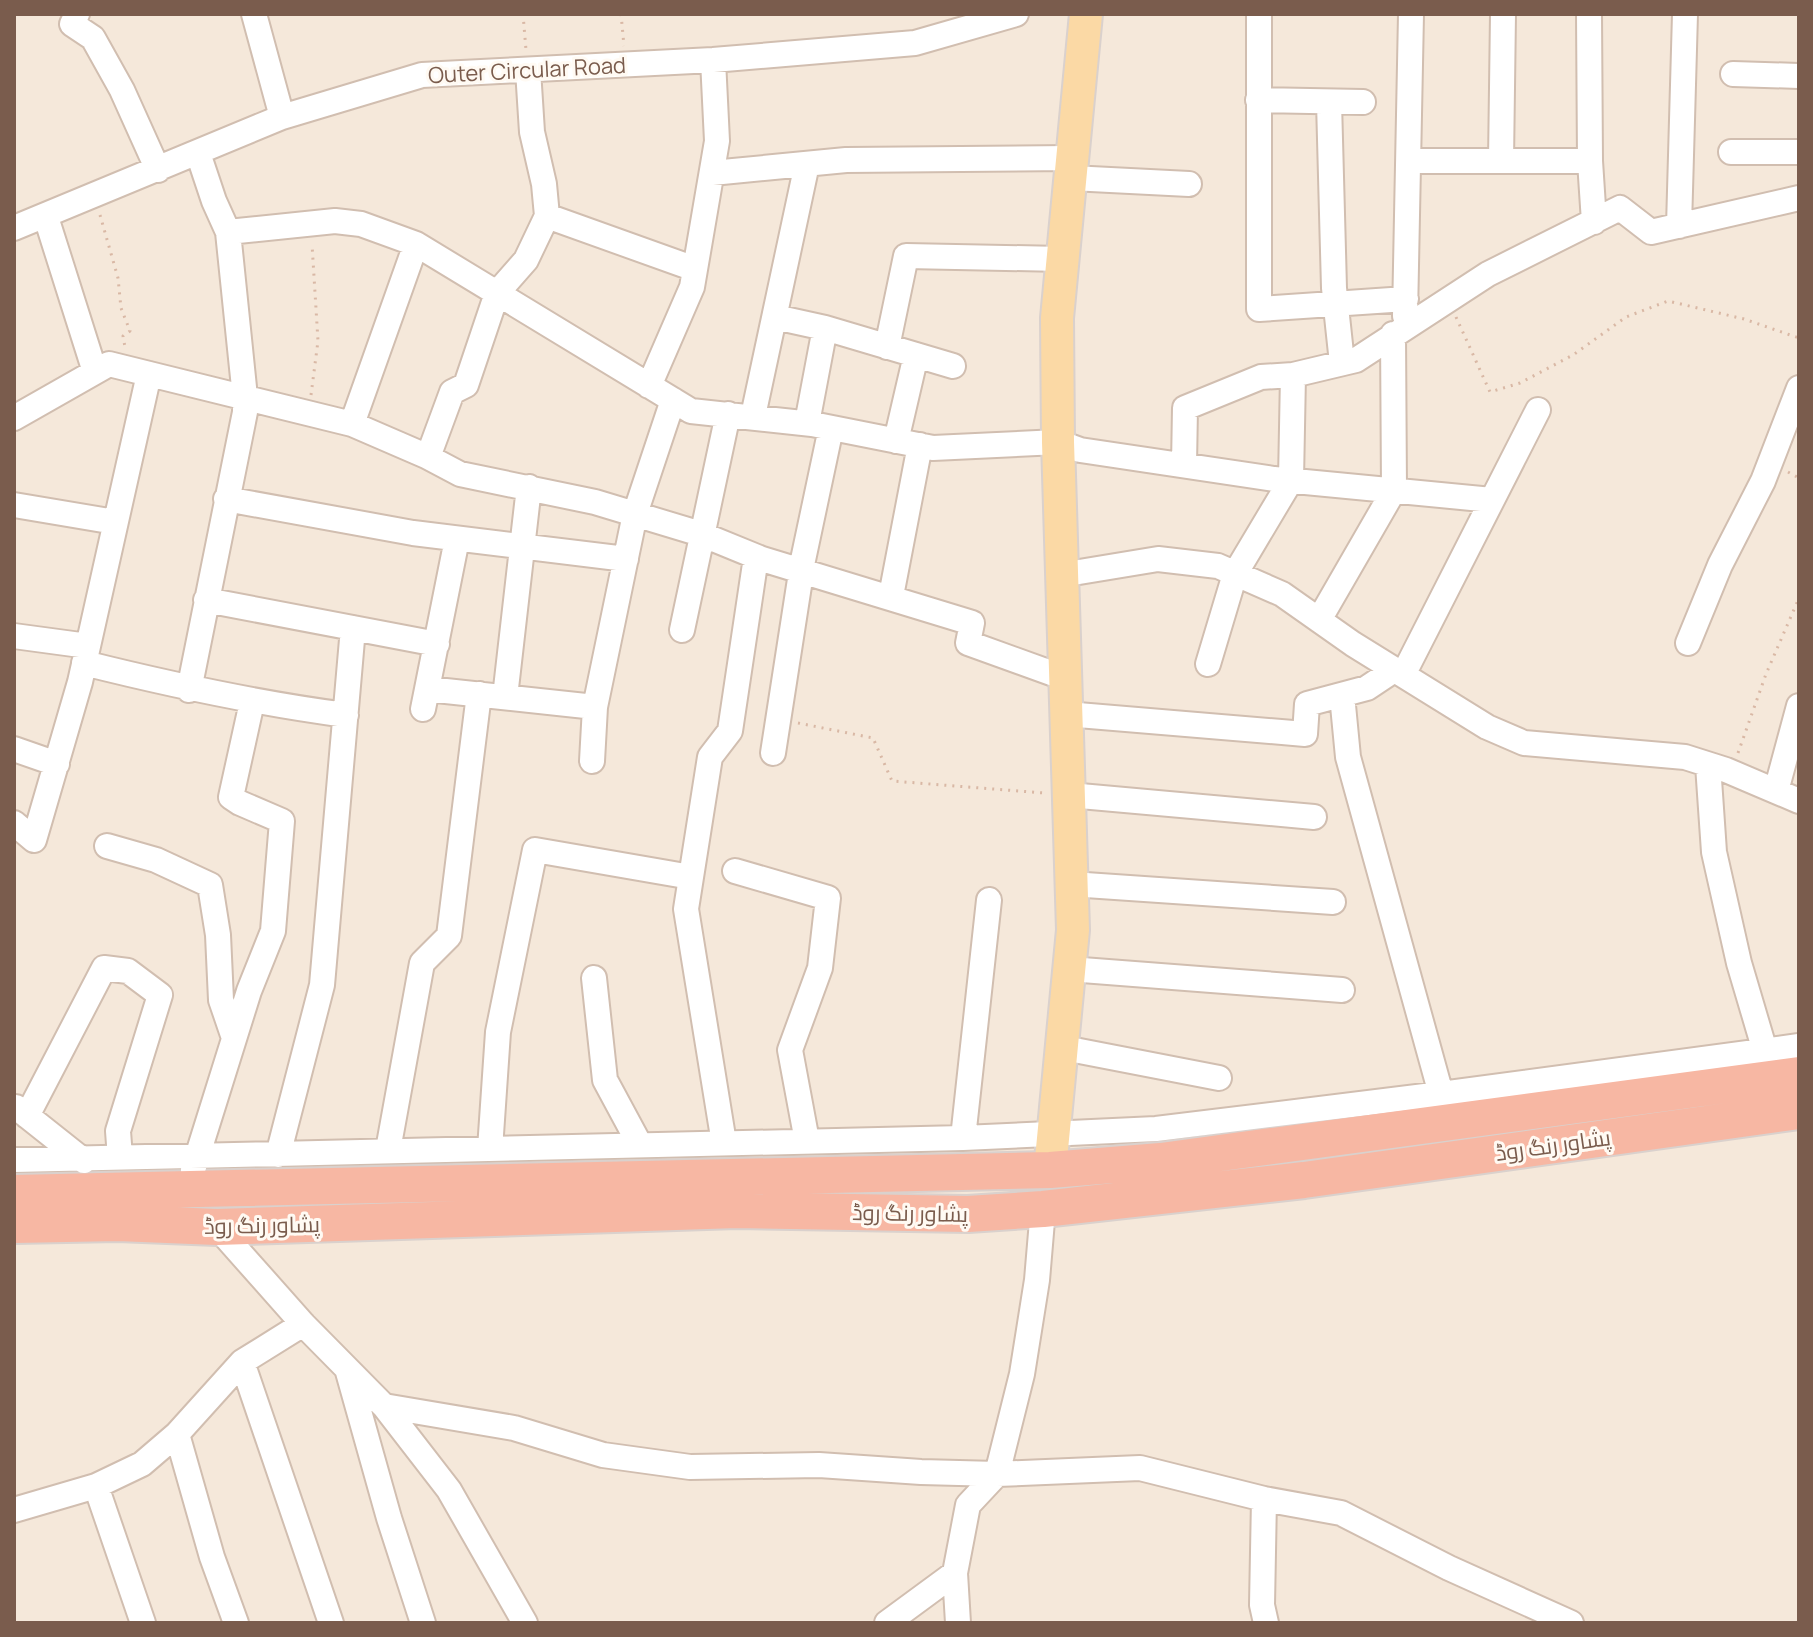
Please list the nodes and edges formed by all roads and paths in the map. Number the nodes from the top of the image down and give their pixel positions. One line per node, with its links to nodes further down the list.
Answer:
1 (77, 14): 29 (street)
2 (254, 14): 20 (street)
3 (523, 14): 14 (path)
4 (621, 14): 13 (path)
5 (1016, 14): 12 (street, Outer Circular Road)
6 (1086, 14): 28 (main road)
7 (1259, 14): 17 (street)
8 (1411, 14): 24 (street)
9 (1503, 14): 25 (street)
10 (1589, 14): 26 (street)
11 (1685, 14): 38 (street)
12 (713, 60): 13 (street, Outer Circular Road); 30 (street)
13 (625, 65): 14 (street, Outer Circular Road)
14 (528, 70): 20 (street, Outer Circular Road); 34 (street)
15 (1733, 74): 16 (street)
16 (1799, 76)
17 (1258, 100): 18 (street); 47 (street)
18 (1329, 102): 19 (street); 47 (street)
19 (1363, 102)
20 (282, 117): 23 (street, Outer Circular Road)
21 (1731, 152): 22 (street)
22 (1799, 152)
23 (198, 153): 29 (street, Outer Circular Road); 40 (street)
24 (1410, 161): 25 (street); 45 (street)
25 (1501, 161): 26 (street)
26 (1590, 161): 36 (street)
27 (807, 164): 28 (street); 30 (street); 48 (street)
28 (1071, 168): 31 (street); 42 (main road)
29 (158, 170): 32 (street, Outer Circular Road)
30 (712, 173): 43 (street)
31 (1189, 184)
32 (95, 196): 35 (street, Outer Circular Road); 57 (path)
33 (1799, 198): 38 (street)
34 (547, 216): 43 (street); 44 (street)
35 (46, 217): 39 (street, Outer Circular Road); 56 (street)
36 (1594, 222): 38 (street); 46 (street)
37 (311, 224): 40 (street); 41 (street); 64 (path)
38 (1679, 226)
39 (14, 228)
40 (228, 232): 61 (street)
41 (416, 244): 44 (street); 68 (street)
42 (1062, 259): 52 (street); 70 (main road)
43 (695, 269): 59 (street)
44 (497, 293): 59 (street); 72 (street)
45 (1406, 299): 47 (street); 50 (street)
46 (1448, 299): 50 (street); 51 (path)
47 (1336, 303): 54 (street)
48 (775, 317): 49 (street); 66 (street)
49 (825, 328): 52 (street); 69 (street)
50 (1399, 330): 54 (street); 76 (street)
51 (1799, 338)
52 (887, 347): 53 (street)
53 (916, 355): 55 (street); 71 (street)
54 (1342, 363): 58 (street)
55 (953, 366)
56 (95, 372): 57 (street); 67 (street)
57 (139, 372): 61 (street); 81 (street)
58 (1293, 375): 73 (street); 74 (street)
59 (649, 386): 62 (street)
60 (1799, 388): 97 (street)
61 (245, 397): 64 (street); 77 (street)
62 (673, 400): 65 (street); 80 (street)
63 (1538, 410): 78 (street)
64 (308, 413): 68 (street)
65 (728, 414): 66 (street); 82 (street)
66 (753, 416): 69 (street)
67 (14, 418)
68 (352, 424): 72 (street)
69 (819, 426): 71 (street); 87 (street)
70 (1058, 442): 71 (street); 73 (street); 89 (main road)
71 (908, 443): 90 (street)
72 (428, 457): 75 (street)
73 (1184, 465): 74 (street)
74 (1291, 480): 76 (street); 88 (street)
75 (529, 487): 80 (street); 84 (street)
76 (1394, 490): 78 (street); 93 (street)
77 (226, 499): 83 (street); 92 (street)
78 (1492, 500): 101 (street)
79 (14, 505): 81 (street)
80 (635, 514): 82 (street); 86 (street)
81 (115, 522): 99 (street)
82 (701, 534): 85 (street); 95 (street)
83 (457, 539): 84 (street); 98 (street)
84 (523, 548): 86 (street); 106 (street)
85 (756, 557): 87 (street); 126 (street)
86 (626, 559): 109 (street)
87 (801, 571): 90 (street); 112 (street)
88 (1235, 574): 89 (street); 93 (street); 100 (street)
89 (1061, 575): 102 (main road)
90 (891, 596): 102 (street)
91 (1799, 598): 118 (path)
92 (206, 600): 94 (street); 103 (street)
93 (1319, 620): 101 (street)
94 (353, 628): 98 (street); 111 (street)
95 (682, 630)
96 (14, 636): 99 (street)
97 (1688, 643)
98 (437, 644): 104 (street)
99 (86, 654): 103 (street); 117 (street)
100 (1208, 664)
101 (1398, 672): 105 (street); 118 (street)
102 (1065, 678): 110 (main road)
103 (189, 690): 107 (street)
104 (479, 694): 106 (street); 146 (street)
105 (1342, 695): 110 (street); 138 (street)
106 (505, 697): 109 (street)
107 (252, 702): 111 (street); 133 (street)
108 (1799, 706): 113 (street)
109 (595, 707): 116 (street)
110 (1066, 714): 120 (main road)
111 (346, 715): 147 (street)
112 (778, 719): 115 (street); 120 (path)
113 (1794, 740): 119 (street)
114 (14, 749): 117 (street)
115 (773, 753)
116 (592, 761)
117 (57, 764): 123 (street)
118 (1720, 768): 119 (street); 137 (street)
119 (1776, 791): 121 (street)
120 (1069, 795): 122 (street); 127 (main road)
121 (1799, 801)
122 (1314, 817)
123 (14, 823)
124 (107, 846): 133 (street)
125 (735, 871): 142 (street)
126 (691, 877): 143 (street); 145 (street)
127 (1071, 884): 129 (street); 130 (main road)
128 (989, 900): 141 (street)
129 (1333, 902)
130 (1069, 969): 132 (street); 135 (main road)
131 (594, 978): 144 (street)
132 (1342, 990)
133 (234, 1038): 151 (street)
134 (1799, 1046): 137 (street)
135 (1064, 1048): 136 (street); 140 (main road)
136 (1219, 1078)
137 (1786, 1085): 138 (street); 150 (highway, پشاور رنگ روڈ); 154 (highway, پشاور رنگ روڈ)
138 (1441, 1094): 140 (street)
139 (20, 1111): 148 (street); 152 (street)
140 (1055, 1135): 141 (street); 150 (main road)
141 (963, 1138): 142 (street)
142 (807, 1141): 143 (street)
143 (724, 1143): 144 (street)
144 (640, 1145): 145 (street)
145 (490, 1149): 146 (street)
146 (388, 1150): 147 (street)
147 (278, 1155): 151 (street)
148 (81, 1158): 149 (street); 152 (street)
149 (14, 1160)
150 (1050, 1170): 151 (highway, پشاور رنگ روڈ)
151 (192, 1172): 152 (highway, پشاور رنگ روڈ)
152 (118, 1174): 153 (highway, پشاور رنگ روڈ)
153 (14, 1193)
154 (1043, 1209): 156 (highway, پشاور رنگ روڈ); 162 (street)
155 (14, 1225): 156 (highway, پشاور رنگ روڈ)
156 (217, 1227): 157 (street)
157 (303, 1324): 158 (street); 159 (street)
158 (242, 1362): 161 (street); 169 (street)
159 (346, 1366): 160 (street); 170 (street)
160 (384, 1406): 162 (street); 171 (street)
161 (177, 1434): 163 (street); 168 (street)
162 (997, 1474): 164 (street); 166 (street)
163 (96, 1486): 165 (street); 167 (street)
164 (1264, 1499): 174 (street); 175 (street)
165 (14, 1510)
166 (955, 1573): 172 (street); 173 (street)
167 (143, 1623)
168 (236, 1623)
169 (331, 1623)
170 (423, 1623)
171 (525, 1623)
172 (887, 1623)
173 (958, 1623)
174 (1266, 1623)
175 (1567, 1623)

